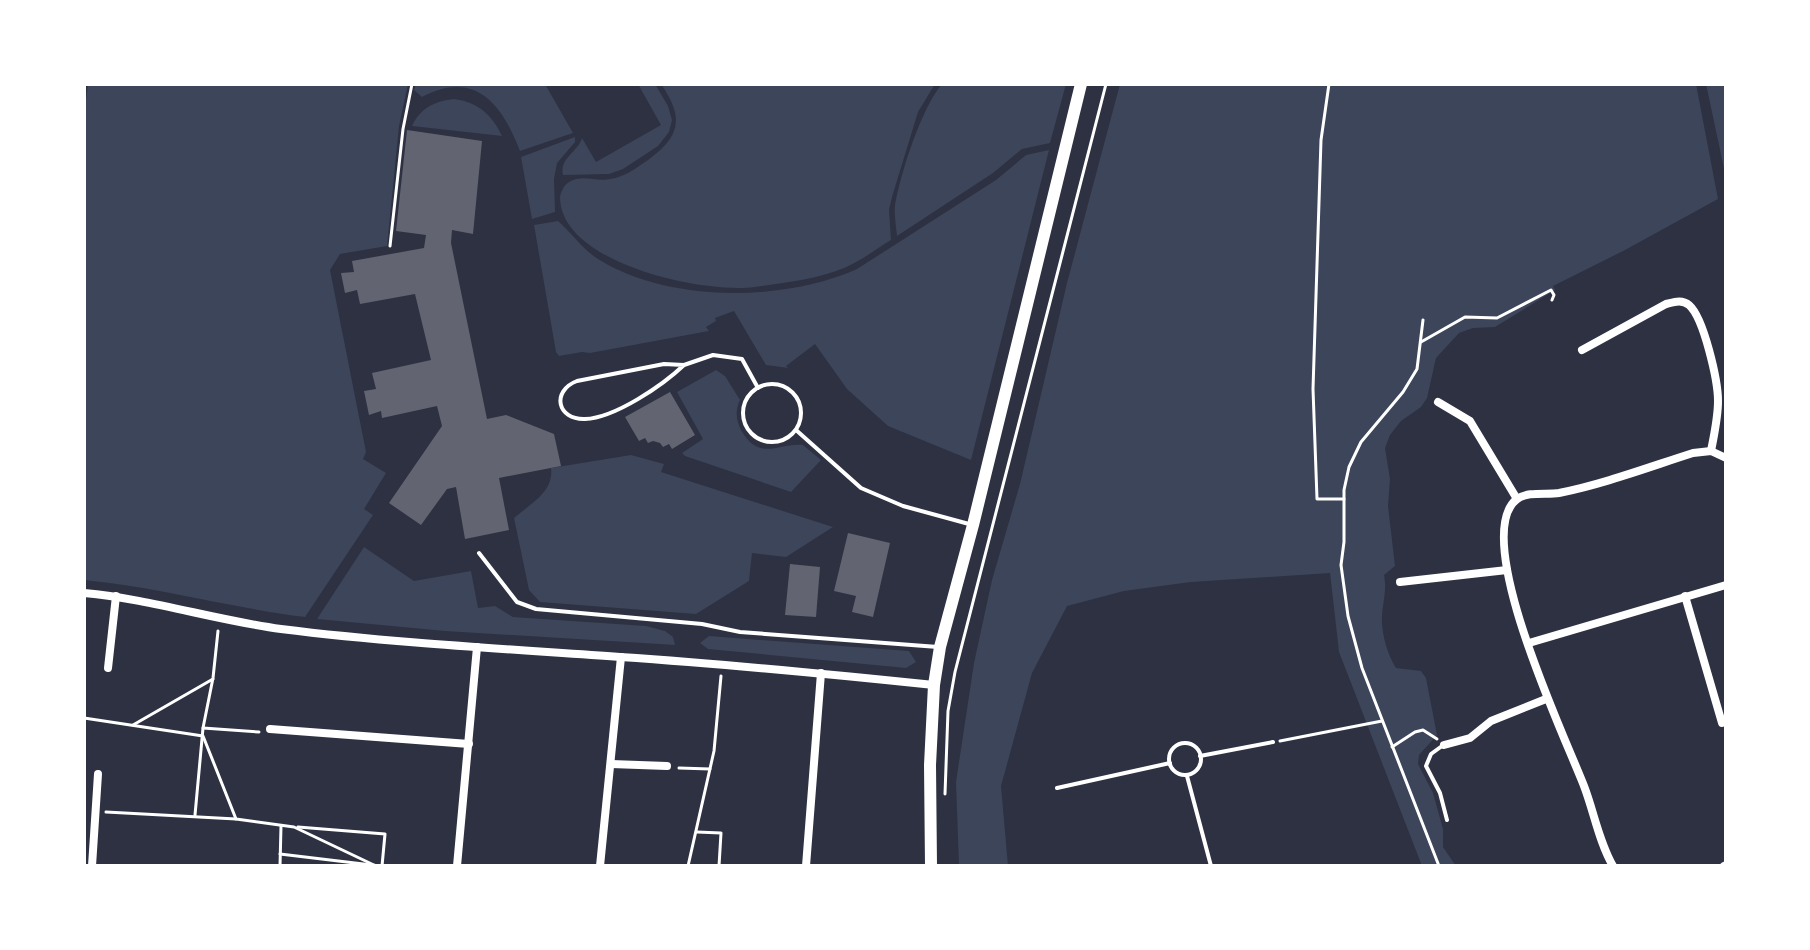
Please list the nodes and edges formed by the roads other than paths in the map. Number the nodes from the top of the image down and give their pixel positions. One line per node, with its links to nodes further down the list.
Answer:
1 (1081, 84): 10 (main road)
2 (1582, 350): 7 (street)
3 (684, 365): 3 (lane); 4 (lane)
4 (758, 388): 6 (lane); 6 (lane)
5 (1438, 402): 9 (street)
6 (796, 430): 10 (lane)
7 (1711, 451): 8 (street); 9 (street)
8 (1726, 458)
9 (1517, 499): 12 (street)
10 (973, 525): 20 (main road)
11 (479, 553): 20 (lane)
12 (1507, 570): 13 (street); 18 (street)
13 (1400, 582)
14 (1726, 585): 17 (street)
15 (84, 593): 16 (street)
16 (116, 596): 19 (street); 22 (street)
17 (1685, 596): 18 (street); 26 (street)
18 (1529, 643): 25 (street)
19 (477, 647): 21 (street); 29 (street)
20 (940, 647): 24 (main road)
21 (621, 657): 23 (street); 33 (street)
22 (108, 668)
23 (821, 673): 24 (street); 42 (street)
24 (934, 685): 43 (main road)
25 (1546, 699): 30 (street); 45 (street)
26 (1722, 723)
27 (270, 729): 29 (street)
28 (1273, 742): 31 (lane)
29 (469, 744): 40 (street)
30 (1444, 745): 38 (lane)
31 (1200, 756): 32 (lane); 36 (lane)
32 (1170, 763): 36 (lane); 37 (lane)
33 (611, 764): 34 (street); 41 (street)
34 (667, 766)
35 (98, 774): 39 (street)
36 (1187, 775): 44 (lane)
37 (1057, 788)
38 (1447, 820)
39 (92, 866)
40 (457, 866)
41 (600, 866)
42 (806, 866)
43 (931, 866)
44 (1211, 866)
45 (1613, 866)

